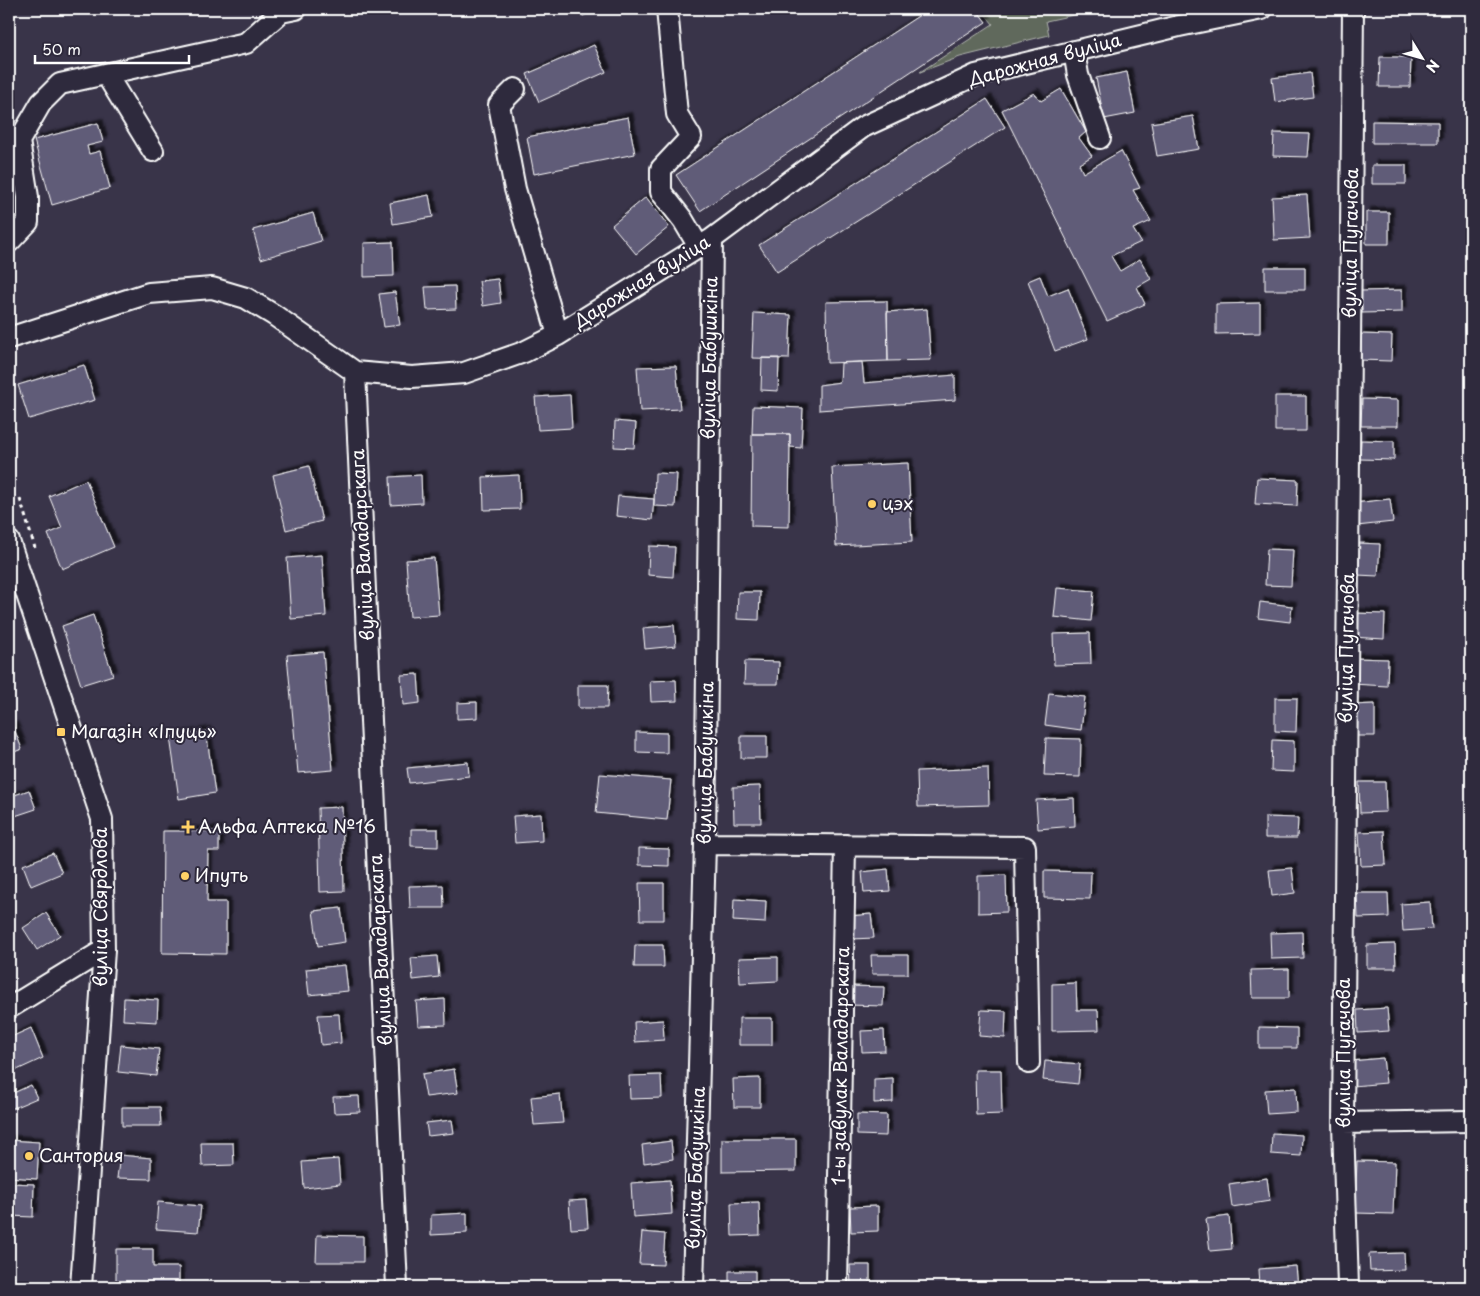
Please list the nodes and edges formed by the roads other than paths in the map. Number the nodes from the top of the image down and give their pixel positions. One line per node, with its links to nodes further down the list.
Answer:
1 (296, 9): 6 (street)
2 (667, 9): 11 (street)
3 (1262, 9): 5 (street, Дарожная вуліца)
4 (1353, 9): 22 (street, вуліца Пугачова)
5 (1074, 51): 8 (street); 11 (street, Дарожная вуліца)
6 (106, 74): 9 (street); 10 (street)
7 (515, 90): 12 (street)
8 (1100, 138)
9 (153, 151)
10 (9, 242)
11 (705, 243): 12 (street, Дарожная вуліца); 16 (street, вуліца Бабушкіна)
12 (558, 335): 14 (street, Дарожная вуліца)
13 (9, 338): 14 (street, Дарожная вуліца)
14 (355, 372): 24 (street, вуліца Валадарскага)
15 (9, 541): 18 (street, вуліца Свярдлова)
16 (706, 844): 17 (street); 25 (street, вуліца Бабушкіна)
17 (845, 845): 20 (street); 26 (street, 1-ы завулак Валадарскага)
18 (104, 950): 19 (street); 23 (street, вуліца Свярдлова)
19 (9, 1008)
20 (1029, 1063)
21 (1471, 1121): 22 (street)
22 (1343, 1123): 27 (street, вуліца Пугачова)
23 (81, 1287)
24 (396, 1287)
25 (693, 1287)
26 (837, 1287)
27 (1348, 1287)

